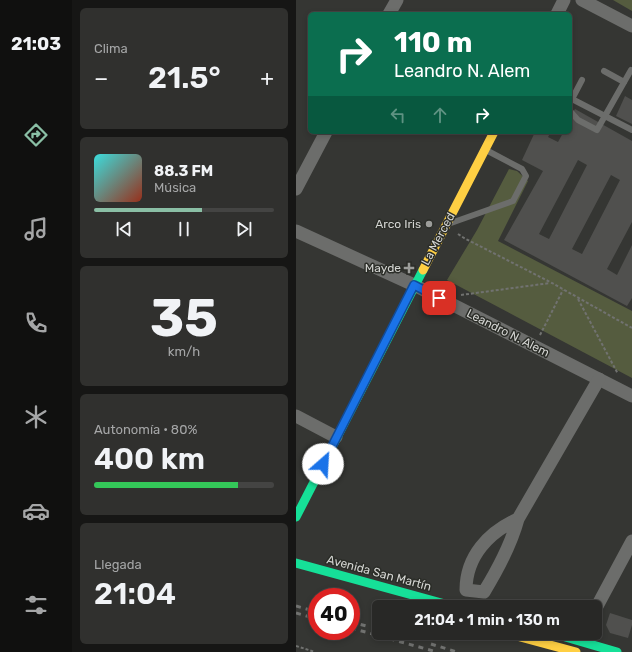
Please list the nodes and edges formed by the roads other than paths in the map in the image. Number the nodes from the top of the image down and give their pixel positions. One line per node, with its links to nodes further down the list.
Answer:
1 (396, 0): 4 (street)
2 (564, 0): 5 (street)
3 (582, 0): 6 (street)
4 (390, 12)
5 (557, 12)
6 (632, 26)
7 (604, 71): 10 (lane)
8 (632, 71): 10 (lane)
9 (582, 80): 11 (lane)
10 (624, 82): 14 (lane)
11 (572, 97)
12 (572, 100): 14 (lane)
13 (572, 113): 14 (lane)
14 (605, 116): 15 (lane)
15 (632, 130)
16 (325, 134): 19 (street)
17 (493, 134): 18 (street, La Merced)
18 (485, 149): 20 (street, La Merced); 20 (lane)
19 (296, 189)
20 (446, 224): 22 (street, La Merced)
21 (296, 232): 22 (street, Leandro N. Alem)
22 (414, 285): 23 (street, Leandro N. Alem); 26 (street, La Merced)
23 (599, 379): 24 (street, Leandro N. Alem); 28 (street)
24 (632, 396)
25 (296, 416): 26 (street)
26 (336, 437): 27 (street, La Merced)
27 (296, 517)
28 (518, 519): 28 (street)
29 (632, 541): 32 (street)
30 (296, 563): 31 (street, Avenida San Martín)
31 (431, 600)
32 (600, 600)
33 (549, 640): 35 (street)
34 (568, 640): 35 (street)
35 (580, 645): 36 (street)
36 (617, 652)

